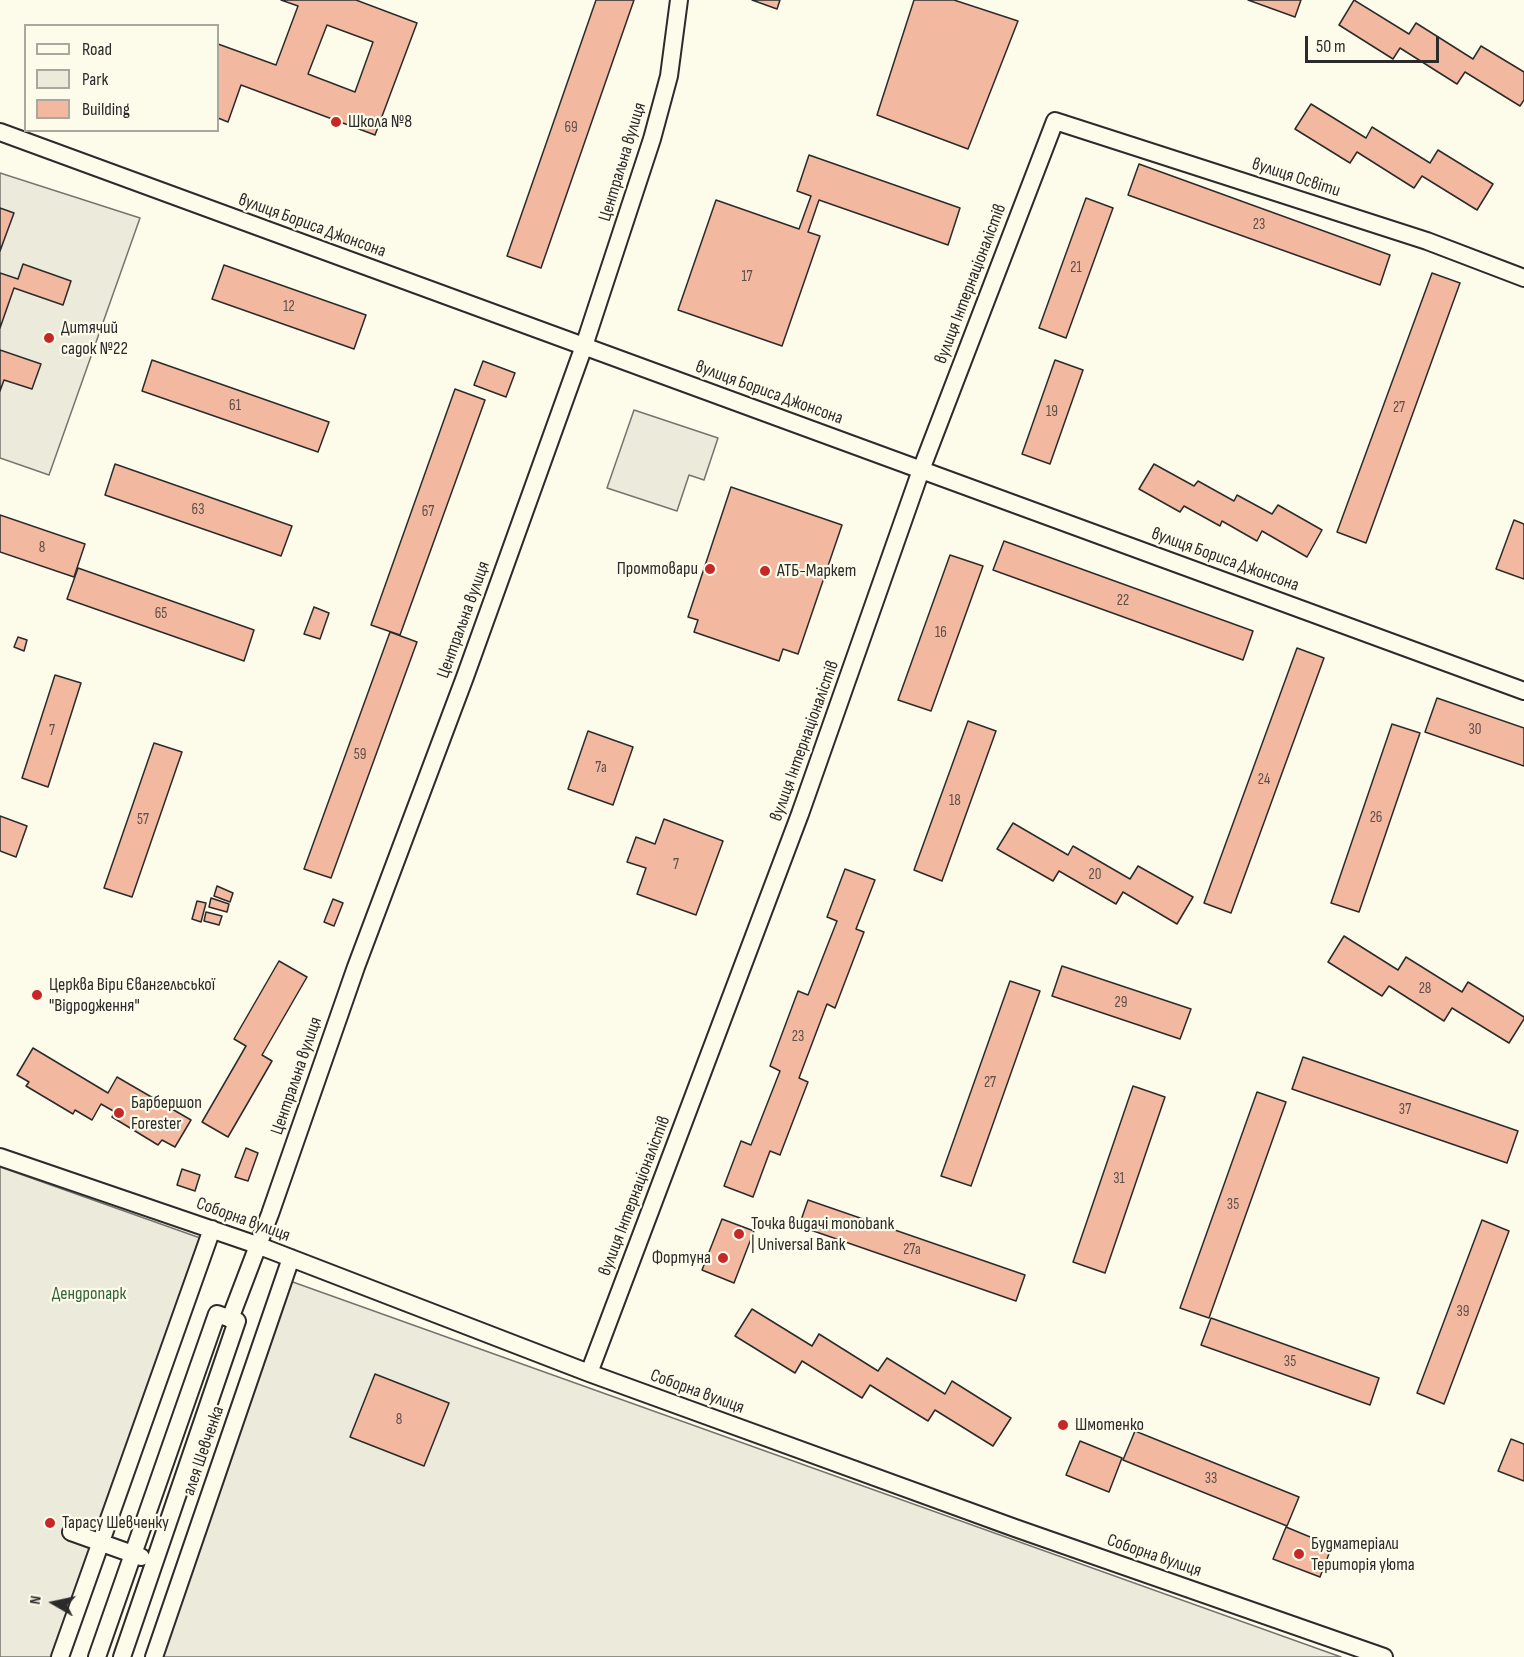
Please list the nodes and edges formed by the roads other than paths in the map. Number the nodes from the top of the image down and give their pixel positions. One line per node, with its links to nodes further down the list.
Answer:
1 (679, 0): 5 (street, Центральна вулиця)
2 (1055, 121): 4 (street, вулиця Освіти); 6 (street, вулиця Інтернаціоналістів)
3 (0, 132): 5 (street, вулиця Бориса Джонсона)
4 (1524, 278)
5 (584, 345): 6 (street, вулиця Бориса Джонсона); 10 (street, Центральна вулиця)
6 (921, 470): 7 (street, вулиця Бориса Джонсона); 13 (street, вулиця Інтернаціоналістів)
7 (1524, 691)
8 (0, 1157): 9 (street, Соборна вулиця)
9 (212, 1229): 10 (street, Соборна вулиця); 15 (street)
10 (257, 1245): 11 (street, Соборна вулиця); 12 (street, алея Шевченка)
11 (291, 1258): 13 (street, Соборна вулиця); 21 (street, алея Шевченка)
12 (230, 1319): 16 (street, алея Шевченка); 17 (street, алея Шевченка)
13 (589, 1373): 22 (street, Соборна вулиця)
14 (71, 1532): 15 (street)
15 (101, 1543): 16 (street); 18 (street)
16 (132, 1554): 17 (street); 19 (street, алея Шевченка)
17 (155, 1562): 20 (street, алея Шевченка)
18 (60, 1657)
19 (97, 1657)
20 (122, 1657)
21 (154, 1657)
22 (1384, 1657)

